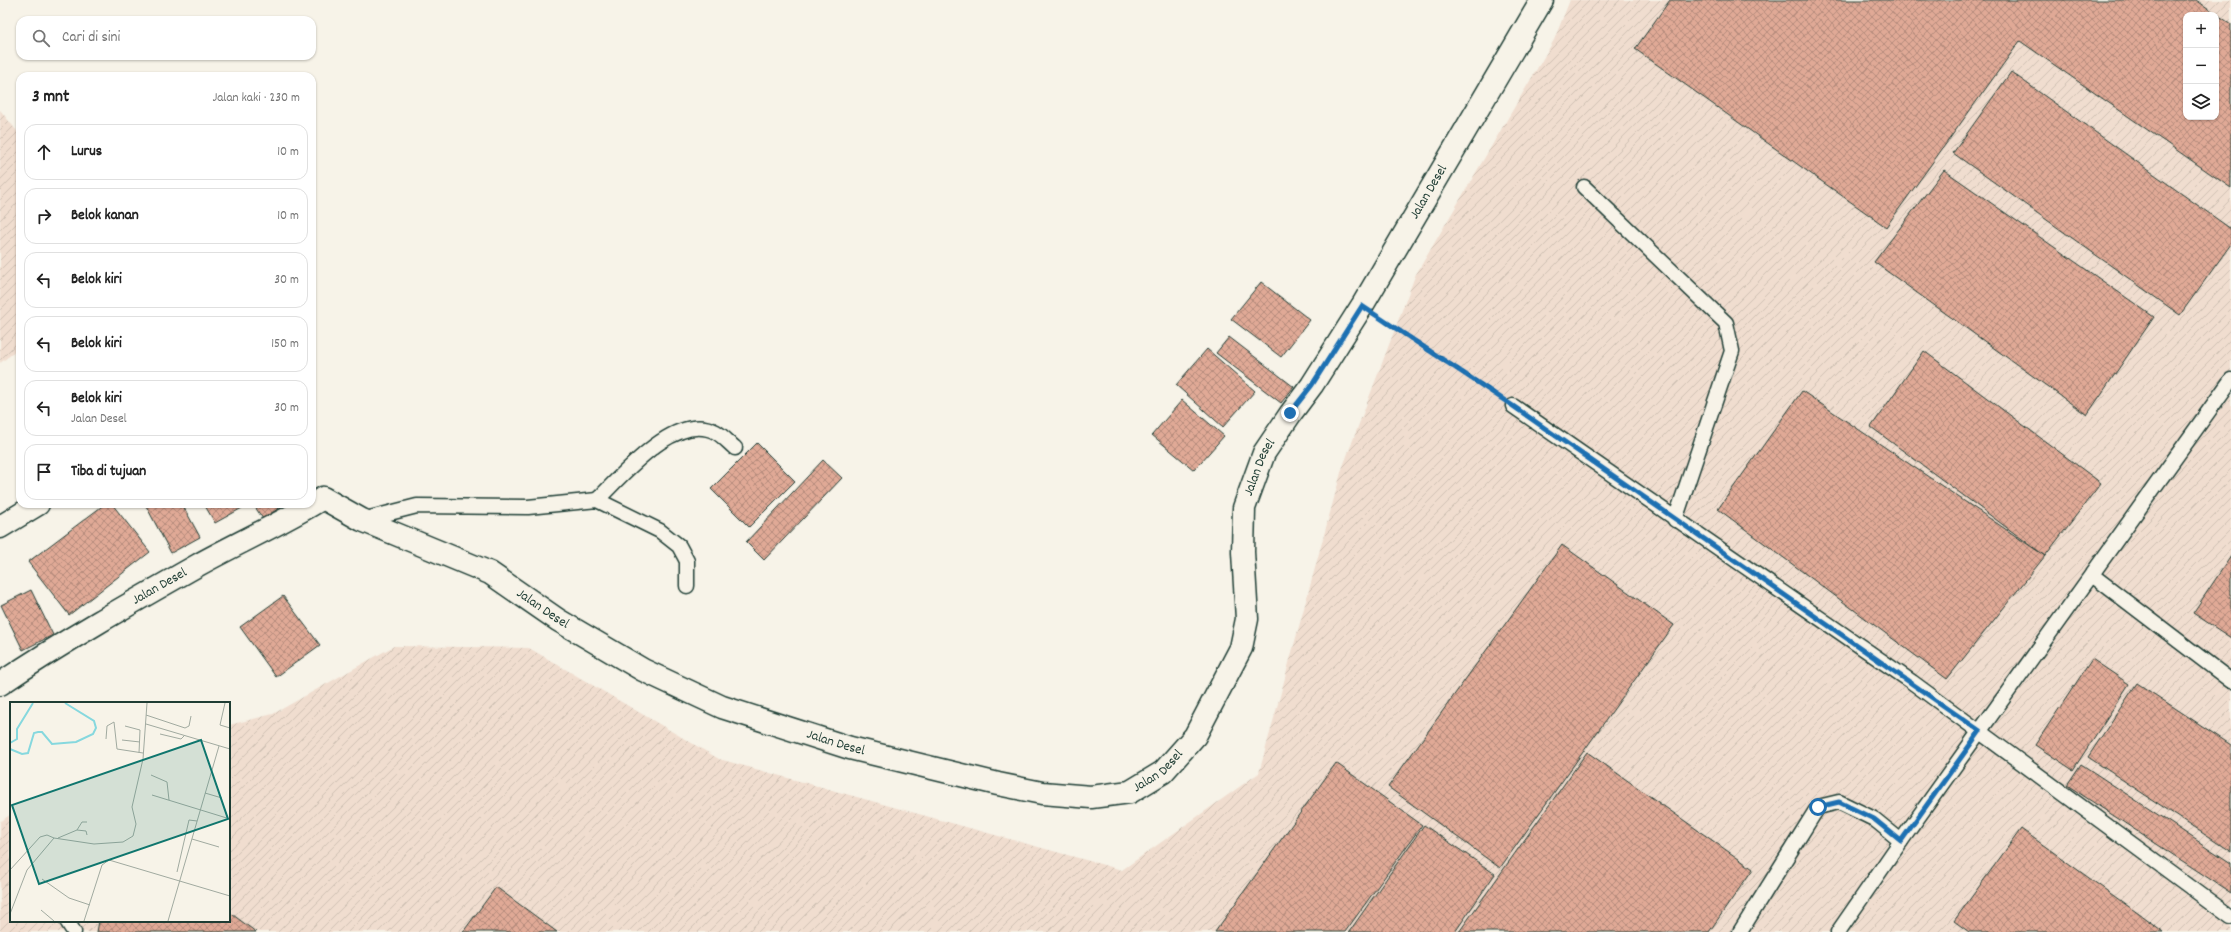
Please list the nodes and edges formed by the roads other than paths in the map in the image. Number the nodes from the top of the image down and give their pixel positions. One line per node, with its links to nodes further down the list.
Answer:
1 (1542, 0): 10 (street, Jalan Desel)
2 (1584, 187): 11 (lane)
3 (2231, 380): 13 (lane)
4 (1513, 406): 11 (lane)
5 (735, 448): 7 (lane)
6 (318, 491): 10 (street, Jalan Desel)
7 (597, 500): 10 (lane); 14 (lane)
8 (31, 508): 12 (street)
9 (300, 508): 16 (street, Jalan Desel)
10 (362, 520)
11 (1675, 520): 17 (lane)
12 (0, 527)
13 (2092, 575): 15 (lane); 17 (lane)
14 (687, 586)
15 (2231, 681)
16 (0, 684)
17 (1980, 731): 18 (lane); 19 (lane)
18 (1901, 841): 22 (lane); 23 (lane)
19 (2231, 917)
20 (68, 922): 21 (lane)
21 (74, 932)
22 (1740, 932)
23 (1838, 932)

